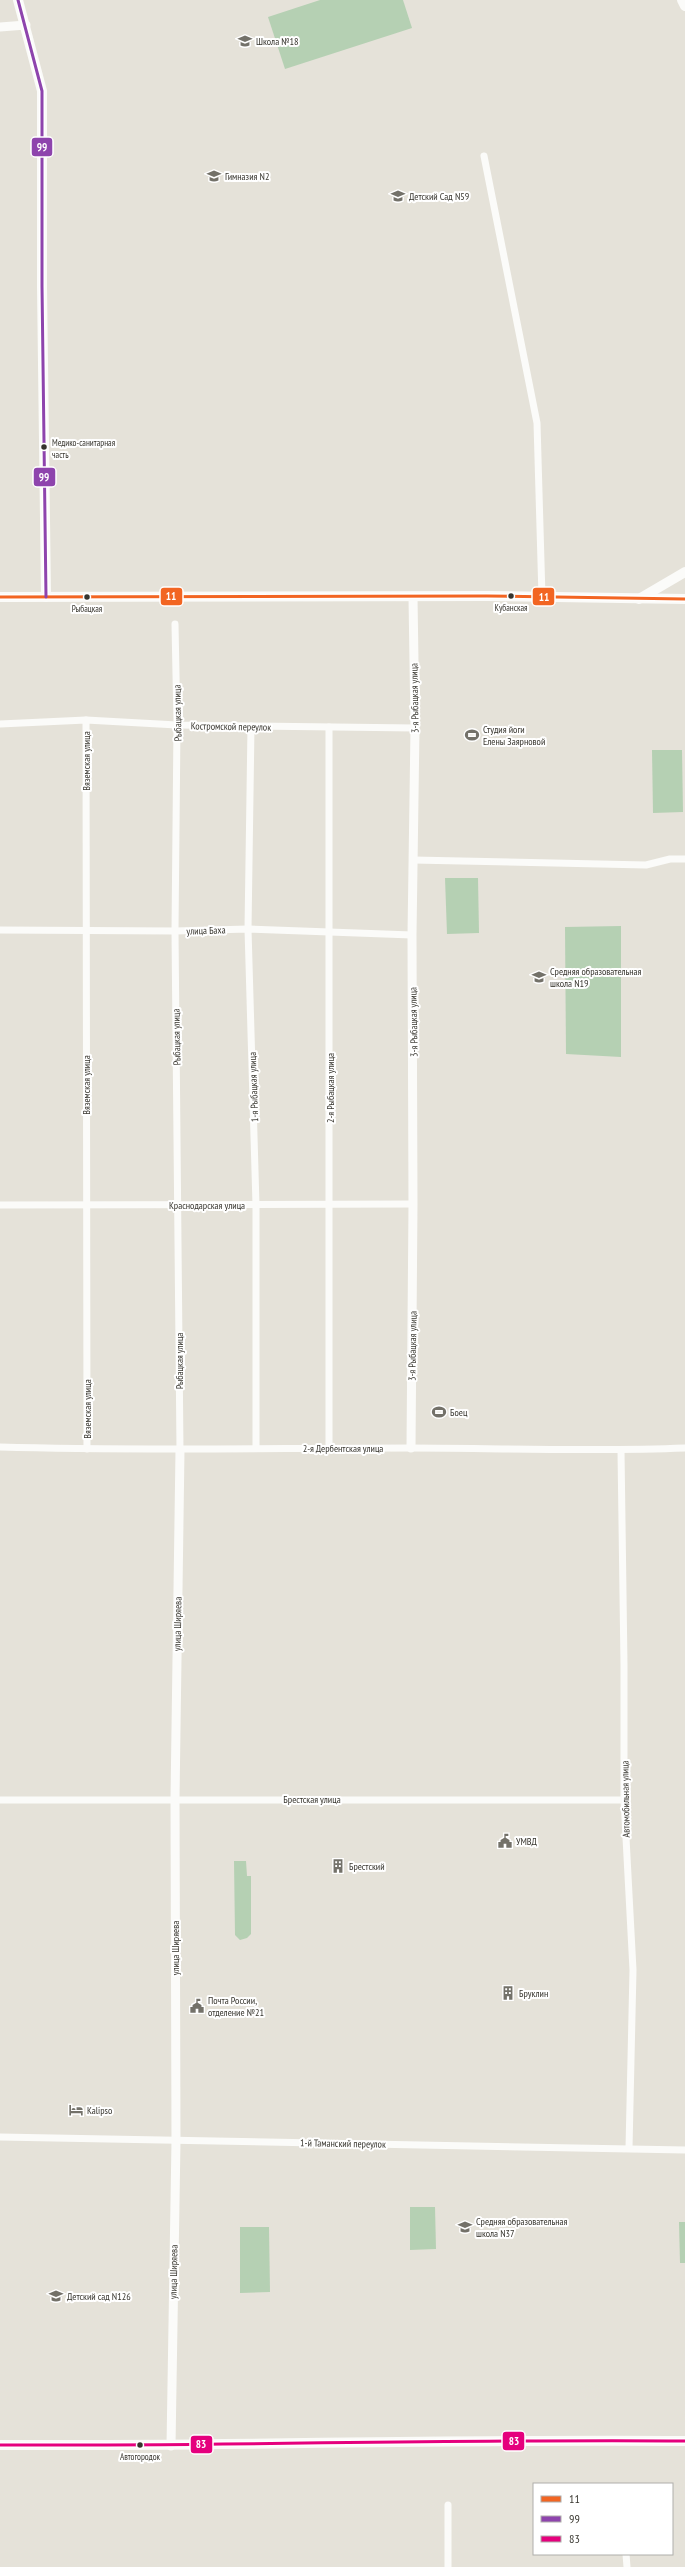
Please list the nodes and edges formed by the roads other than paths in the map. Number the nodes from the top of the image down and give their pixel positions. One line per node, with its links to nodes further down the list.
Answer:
1 (18, 0): 4 (main road)
2 (682, 0): 3 (main road)
3 (685, 6)
4 (26, 25): 5 (street); 9 (main road)
5 (0, 27)
6 (484, 156): 11 (street)
7 (685, 572): 12 (main road)
8 (0, 597): 9 (main road)
9 (46, 597): 10 (main road)
10 (413, 597): 11 (main road); 20 (street, 3-я Рыбацкая улица)
11 (542, 597): 12 (main road)
12 (640, 598): 13 (main road)
13 (685, 599)
14 (175, 624): 17 (street, Рыбацкая улица)
15 (86, 720): 16 (street, Костромской переулок); 17 (street, Костромской переулок); 23 (street, Вяземская улица)
16 (0, 724)
17 (177, 725): 18 (street, Костромской переулок); 26 (street, Рыбацкая улица)
18 (251, 726): 19 (street, Костромской переулок); 24 (street, 1-я Рыбацкая улица)
19 (329, 727): 20 (street, Костромской переулок); 27 (street, 2-я Рыбацкая улица)
20 (415, 728): 22 (street, 3-я Рыбацкая улица)
21 (685, 859): 22 (street)
22 (413, 860): 28 (street, 3-я Рыбацкая улица)
23 (86, 929): 25 (street, улица Баха); 26 (street, улица Баха); 32 (street, Вяземская улица)
24 (248, 929): 26 (street, улица Баха); 27 (street, улица Баха); 29 (street, 1-я Рыбацкая улица)
25 (0, 930)
26 (175, 931): 33 (street, Рыбацкая улица)
27 (329, 931): 28 (street, улица Баха); 34 (street, 2-я Рыбацкая улица)
28 (412, 935): 30 (street, 3-я Рыбацкая улица)
29 (256, 1204): 33 (street, Краснодарская улица); 34 (street, Краснодарская улица); 36 (street, 1-я Рыбацкая улица)
30 (413, 1204): 34 (street, Краснодарская улица); 37 (street, 3-я Рыбацкая улица)
31 (0, 1205): 32 (street, Краснодарская улица)
32 (86, 1205): 33 (street, Краснодарская улица); 39 (street, Вяземская улица)
33 (178, 1205): 41 (street, Рыбацкая улица)
34 (330, 1205): 40 (street, 2-я Рыбацкая улица)
35 (0, 1447): 39 (street, 2-я Дербентская улица)
36 (256, 1447): 40 (street, 2-я Дербентская улица); 41 (street, 2-я Дербентская улица)
37 (411, 1448): 40 (street, 2-я Дербентская улица); 42 (street, 2-я Дербентская улица)
38 (685, 1448): 42 (street, 2-я Дербентская улица)
39 (87, 1449): 41 (street, 2-я Дербентская улица)
40 (328, 1449)
41 (180, 1450): 43 (street, улица Ширяева)
42 (621, 1451): 45 (street, Автомобильная улица)
43 (175, 1799): 44 (street, Брестская улица); 45 (street, Брестская улица); 47 (street, улица Ширяева)
44 (0, 1800)
45 (624, 1800): 48 (street, Автомобильная улица)
46 (0, 2137): 47 (street, 1-й Таманский переулок)
47 (176, 2141): 48 (street, 1-й Таманский переулок); 52 (street, улица Ширяева)
48 (630, 2148): 49 (street, 1-й Таманский переулок)
49 (685, 2150)
50 (685, 2441): 52 (main road)
51 (0, 2445): 52 (main road)
52 (170, 2446)
53 (448, 2505): 55 (street)
54 (626, 2555): 56 (street)
55 (448, 2567)
56 (627, 2567)

